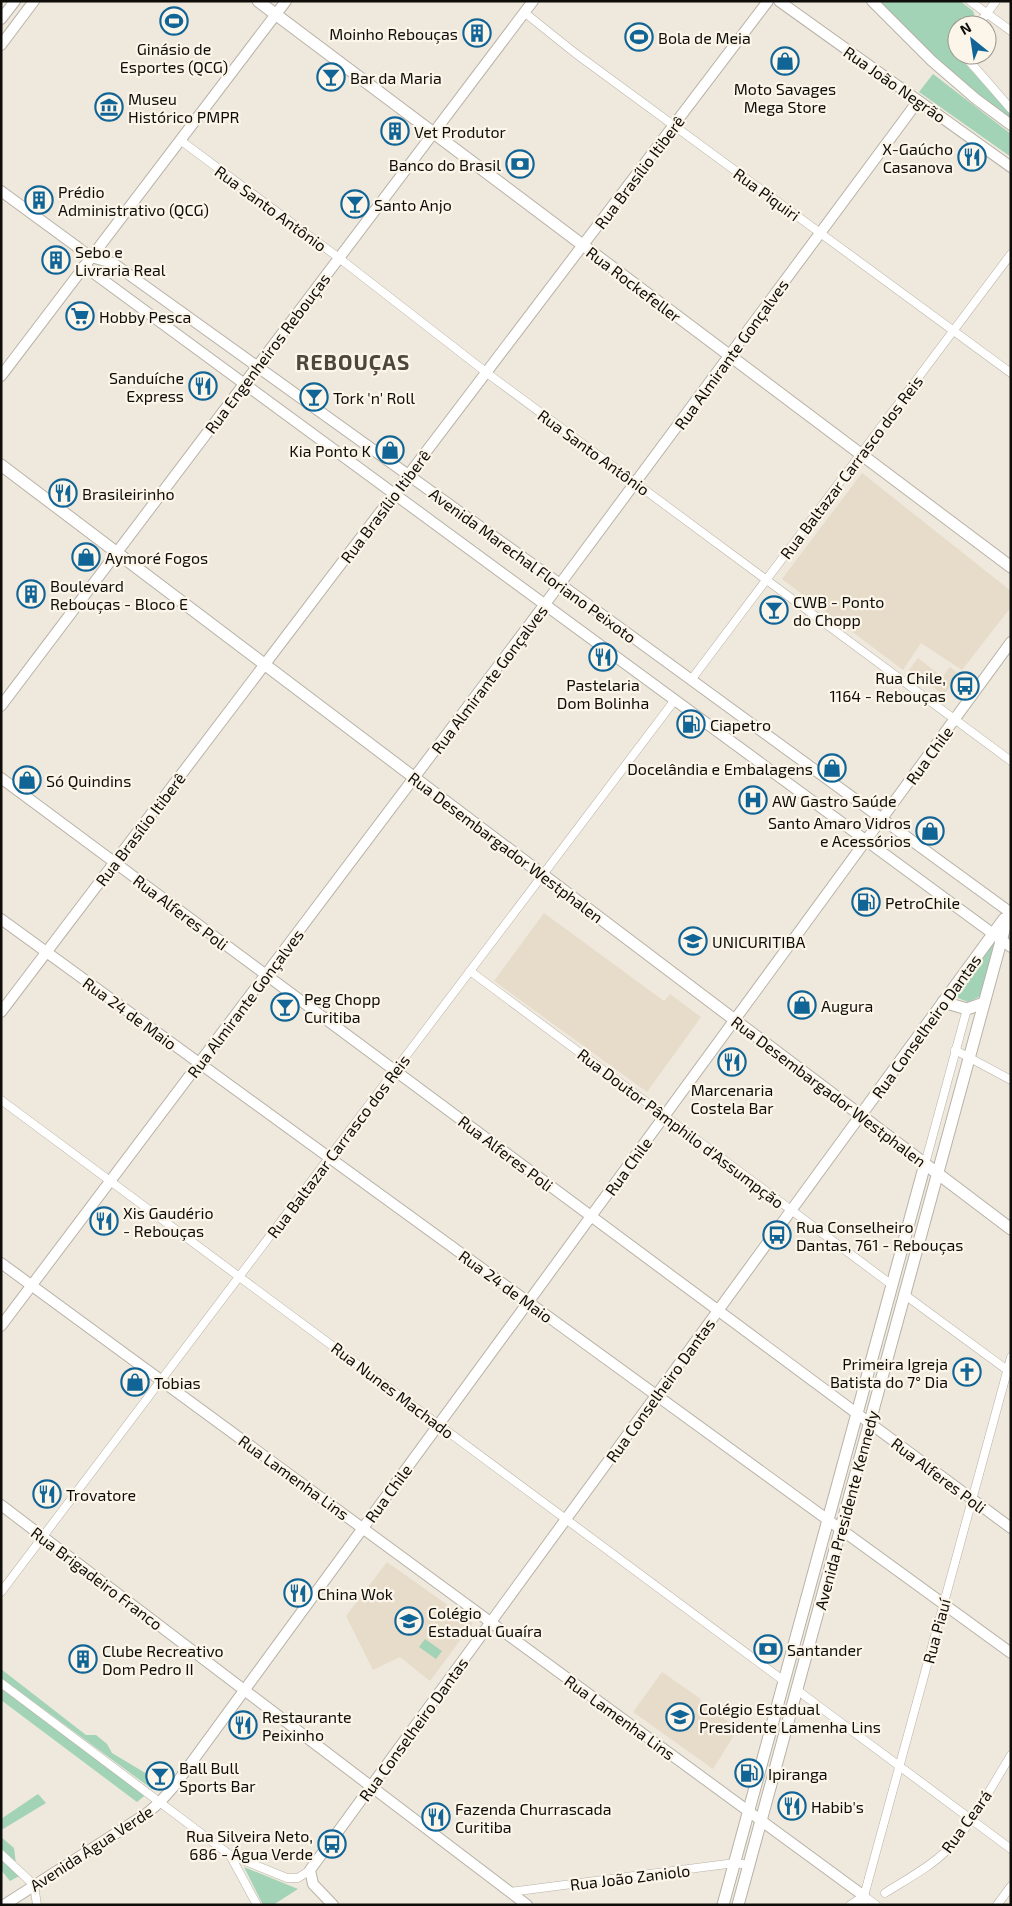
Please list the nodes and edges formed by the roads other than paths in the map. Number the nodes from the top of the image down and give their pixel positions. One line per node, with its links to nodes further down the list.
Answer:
1 (15, 1): 14 (main road)
2 (34, 1): 16 (main road)
3 (258, 1): 13 (main road, Rua Rockefeller)
4 (286, 1): 13 (main road)
5 (533, 1): 11 (main road, Rua Engenheiros Rebouças)
6 (768, 1): 20 (main road, Rua Brasílio Itiberê)
7 (779, 1): 18 (main road, Rua João Negrão)
8 (872, 1): 21 (main road)
9 (970, 1): 12 (street)
10 (996, 1): 12 (street)
11 (525, 13): 20 (street, Rua Piquiri); 22 (main road, Rua Engenheiros Rebouças)
12 (986, 14): 15 (street)
13 (276, 15): 22 (main road, Rua Rockefeller); 23 (main road)
14 (1, 19)
15 (1011, 31)
16 (1, 45)
17 (973, 65): 19 (street)
18 (918, 101): 24 (main road, Rua João Negrão); 26 (main road, Rua Almirante Gonçalves)
19 (1011, 109)
20 (674, 125): 26 (street, Rua Piquiri); 27 (main road, Rua Brasílio Itiberê)
21 (1011, 125)
22 (434, 133): 27 (main road, Rua Rockefeller); 30 (main road, Rua Engenheiros Rebouças)
23 (180, 140): 29 (main road); 30 (street, Rua Santo Antônio)
24 (1011, 168)
25 (1, 191): 29 (main road, Avenida Marechal Floriano Peixoto)
26 (820, 233): 32 (street, Rua Piquiri); 33 (main road, Rua Almirante Gonçalves)
27 (583, 245): 33 (main road, Rua Rockefeller); 35 (main road, Rua Brasílio Itiberê)
28 (1011, 254): 32 (street, Rua Baltazar Carrasco dos Reis)
29 (91, 257): 31 (main road); 34 (main road, Avenida Marechal Floriano Peixoto)
30 (339, 258): 34 (main road, Rua Engenheiros Rebouças); 35 (street, Rua Santo Antônio)
31 (84, 266): 37 (main road); 38 (main road, Avenida Marechal Floriano Peixoto)
32 (954, 331): 36 (street, Rua Piquiri); 39 (street, Rua Baltazar Carrasco dos Reis)
33 (730, 356): 39 (main road, Rua Rockefeller); 42 (main road, Rua Almirante Gonçalves)
34 (258, 366): 38 (main road, Rua Engenheiros Rebouças); 41 (main road, Avenida Marechal Floriano Peixoto)
35 (486, 372): 41 (main road, Rua Brasílio Itiberê); 42 (street, Rua Santo Antônio)
36 (1011, 373)
37 (1, 376)
38 (244, 384): 43 (main road, Avenida Marechal Floriano Peixoto); 44 (main road, Rua Engenheiros Rebouças)
39 (861, 454): 45 (main road, Rua Rockefeller); 46 (street, Rua Baltazar Carrasco dos Reis)
40 (1, 465): 44 (main road, Rua Desembargador Westphalen)
41 (408, 476): 43 (main road, Rua Brasílio Itiberê); 47 (main road, Avenida Marechal Floriano Peixoto)
42 (636, 482): 46 (street, Rua Santo Antônio); 47 (main road, Rua Almirante Gonçalves)
43 (394, 494): 48 (main road, Avenida Marechal Floriano Peixoto); 50 (main road, Rua Brasílio Itiberê)
44 (117, 553): 50 (main road, Rua Desembargador Westphalen); 53 (main road, Rua Engenheiros Rebouças)
45 (1011, 567)
46 (766, 580): 51 (street, Rua Baltazar Carrasco dos Reis); 54 (street, Rua Santo Antônio)
47 (560, 584): 48 (main road, Rua Almirante Gonçalves); 51 (main road, Avenida Marechal Floriano Peixoto)
48 (544, 606): 52 (main road, Avenida Marechal Floriano Peixoto); 56 (main road, Rua Almirante Gonçalves)
49 (1011, 642): 54 (main road, Rua Chile)
50 (265, 664): 56 (main road, Rua Desembargador Westphalen); 60 (main road, Rua Brasílio Itiberê)
51 (691, 680): 58 (main road, Avenida Marechal Floriano Peixoto)
52 (674, 701): 59 (main road, Avenida Marechal Floriano Peixoto); 61 (street, Rua Baltazar Carrasco dos Reis)
53 (1, 706)
54 (954, 720): 55 (street, Rua Santo Antônio); 58 (main road, Rua Chile)
55 (1011, 760)
56 (415, 777): 61 (main road, Rua Desembargador Westphalen); 68 (main road, Rua Almirante Gonçalves)
57 (1, 778): 60 (main road, Rua Alferes Poli)
58 (882, 819): 59 (main road, Rua Chile); 62 (main road, Avenida Marechal Floriano Peixoto)
59 (866, 841): 64 (main road, Avenida Marechal Floriano Peixoto); 73 (main road, Rua Chile)
60 (114, 862): 66 (main road, Rua Brasílio Itiberê); 68 (main road, Rua Alferes Poli)
61 (543, 874): 67 (street, Rua Baltazar Carrasco dos Reis); 73 (main road, Rua Desembargador Westphalen)
62 (1010, 911): 64 (main road, Rua Conselheiro Dantas)
63 (1, 919): 66 (main road, Rua 24 de Maio)
64 (997, 937): 65 (main road, Avenida Marechal Floriano Peixoto); 69 (main road, Rua Conselheiro Dantas); 70 (main road, Avenida Presidente Kennedy)
65 (1011, 947)
66 (46, 952): 72 (main road, Rua Brasílio Itiberê); 76 (main road, Rua 24 de Maio)
67 (470, 971): 77 (street, Rua Baltazar Carrasco dos Reis); 80 (street, Rua Doutor Pâmphilo d'Assumpção)
68 (266, 975): 76 (main road, Rua Almirante Gonçalves); 77 (main road, Rua Alferes Poli)
69 (943, 1002): 71 (main road); 81 (main road, Rua Conselheiro Dantas)
70 (984, 1003): 71 (main road); 75 (main road, Avenida Presidente Kennedy)
71 (966, 1009): 74 (street, Avenida Presidente Kennedy)
72 (1, 1012)
73 (735, 1019): 80 (main road, Rua Chile); 81 (main road, Rua Desembargador Westphalen)
74 (956, 1050): 75 (street); 83 (street, Avenida Presidente Kennedy)
75 (970, 1056): 78 (street); 84 (main road, Avenida Presidente Kennedy)
76 (199, 1063): 82 (main road, Rua 24 de Maio); 85 (main road, Rua Almirante Gonçalves)
77 (395, 1071): 82 (street, Rua Baltazar Carrasco dos Reis); 87 (main road, Rua Alferes Poli)
78 (1011, 1080)
79 (1, 1100): 85 (street, Rua Nunes Machado)
80 (664, 1116): 86 (street, Rua Doutor Pâmphilo d'Assumpção); 87 (main road, Rua Chile)
81 (860, 1116): 83 (main road, Rua Desembargador Westphalen); 86 (main road, Rua Conselheiro Dantas)
82 (329, 1158): 92 (street, Rua Baltazar Carrasco dos Reis); 96 (main road, Rua 24 de Maio)
83 (925, 1164): 84 (main road, Rua Desembargador Westphalen); 89 (main road, Avenida Presidente Kennedy)
84 (937, 1174): 88 (main road, Rua Desembargador Westphalen); 90 (main road, Avenida Presidente Kennedy)
85 (110, 1181): 92 (street, Rua Nunes Machado); 93 (main road, Rua Almirante Gonçalves)
86 (792, 1210): 94 (street, Rua Doutor Pâmphilo d'Assumpção); 97 (main road, Rua Conselheiro Dantas)
87 (591, 1216): 96 (main road, Rua Chile); 97 (main road, Rua Alferes Poli)
88 (1011, 1229)
89 (902, 1247): 90 (main road); 94 (main road, Avenida Presidente Kennedy)
90 (917, 1251): 95 (main road, Avenida Presidente Kennedy)
91 (1, 1263): 93 (main road, Rua Lamenha Lins)
92 (240, 1277): 103 (street, Rua Baltazar Carrasco dos Reis); 106 (street, Rua Nunes Machado)
93 (32, 1285): 98 (main road, Rua Almirante Gonçalves); 103 (main road, Rua Lamenha Lins)
94 (892, 1285): 100 (main road, Avenida Presidente Kennedy)
95 (905, 1294): 101 (main road, Avenida Presidente Kennedy); 102 (street)
96 (528, 1302): 104 (main road, Rua 24 de Maio); 106 (main road, Rua Chile)
97 (718, 1311): 104 (main road, Rua Conselheiro Dantas); 105 (main road, Rua Alferes Poli)
98 (1, 1326)
99 (1011, 1357): 102 (street, Rua Piauí)
100 (872, 1359): 101 (main road); 105 (main road, Avenida Presidente Kennedy)
101 (886, 1365): 107 (main road, Avenida Presidente Kennedy)
102 (1009, 1372): 108 (street, Rua Piauí)
103 (161, 1380): 112 (main road, Rua Lamenha Lins); 115 (street, Rua Baltazar Carrasco dos Reis)
104 (656, 1396): 110 (main road, Rua Conselheiro Dantas); 111 (main road, Rua 24 de Maio)
105 (857, 1414): 107 (main road, Rua Alferes Poli); 111 (main road, Avenida Presidente Kennedy)
106 (439, 1424): 110 (street, Rua Nunes Machado); 112 (main road, Rua Chile)
107 (869, 1424): 108 (main road, Rua Alferes Poli); 114 (main road, Avenida Presidente Kennedy)
108 (972, 1499): 113 (main road, Rua Alferes Poli); 119 (street, Rua Piauí)
109 (1, 1505): 115 (main road, Rua Brigadeiro Franco)
110 (566, 1519): 120 (main road, Rua Conselheiro Dantas); 122 (street, Rua Nunes Machado)
111 (828, 1520): 114 (main road, Rua 24 de Maio); 116 (main road, Avenida Presidente Kennedy)
112 (363, 1528): 120 (main road, Rua Lamenha Lins); 124 (main road, Rua Chile)
113 (1011, 1528)
114 (840, 1530): 117 (main road, Avenida Presidente Kennedy); 119 (main road, Rua 24 de Maio)
115 (43, 1537): 118 (street, Rua Baltazar Carrasco dos Reis); 124 (main road, Rua Brigadeiro Franco)
116 (814, 1572): 117 (main road); 122 (main road, Avenida Presidente Kennedy)
117 (826, 1584): 125 (main road, Avenida Presidente Kennedy)
118 (1, 1592)
119 (943, 1604): 121 (main road, Rua 24 de Maio); 127 (street, Rua Piauí)
120 (491, 1622): 128 (main road, Rua Conselheiro Dantas); 130 (main road, Rua Lamenha Lins)
121 (1011, 1653)
122 (784, 1681): 130 (main road, Avenida Presidente Kennedy)
123 (1, 1683): 129 (street)
124 (244, 1690): 128 (main road, Rua Brigadeiro Franco); 129 (main road, Avenida Água Verde)
125 (797, 1690): 127 (street); 132 (main road, Avenida Presidente Kennedy)
126 (1011, 1755): 131 (street, Rua Ceará)
127 (899, 1766): 131 (street); 143 (street, Rua Piauí)
128 (371, 1786): 138 (main road, Rua Conselheiro Dantas); 141 (main road, Rua Brigadeiro Franco)
129 (160, 1802): 135 (street); 139 (main road, Avenida Água Verde)
130 (749, 1811): 132 (main road, Rua Lamenha Lins); 136 (main road, Avenida Presidente Kennedy)
131 (971, 1819): 133 (street); 142 (street, Rua Ceará)
132 (761, 1820): 137 (main road, Avenida Presidente Kennedy); 143 (main road, Rua Lamenha Lins)
133 (1011, 1849)
134 (1, 1854): 139 (street)
135 (230, 1855): 138 (street); 146 (street)
136 (735, 1863): 137 (street, Rua João Zaniolo); 141 (street, Rua João Zaniolo); 149 (main road, Avenida Presidente Kennedy)
137 (749, 1865): 150 (main road, Avenida Presidente Kennedy)
138 (310, 1870): 147 (main road)
139 (34, 1885): 144 (main road, Avenida Água Verde); 145 (street)
140 (1011, 1886): 153 (street)
141 (510, 1892): 148 (main road, Rua Brigadeiro Franco)
142 (885, 1893)
143 (863, 1900): 151 (street); 152 (street, Rua Lamenha Lins)
144 (4, 1905)
145 (37, 1905)
146 (257, 1905)
147 (334, 1905)
148 (527, 1905)
149 (724, 1905)
150 (738, 1905)
151 (850, 1905)
152 (876, 1905)
153 (997, 1905)

